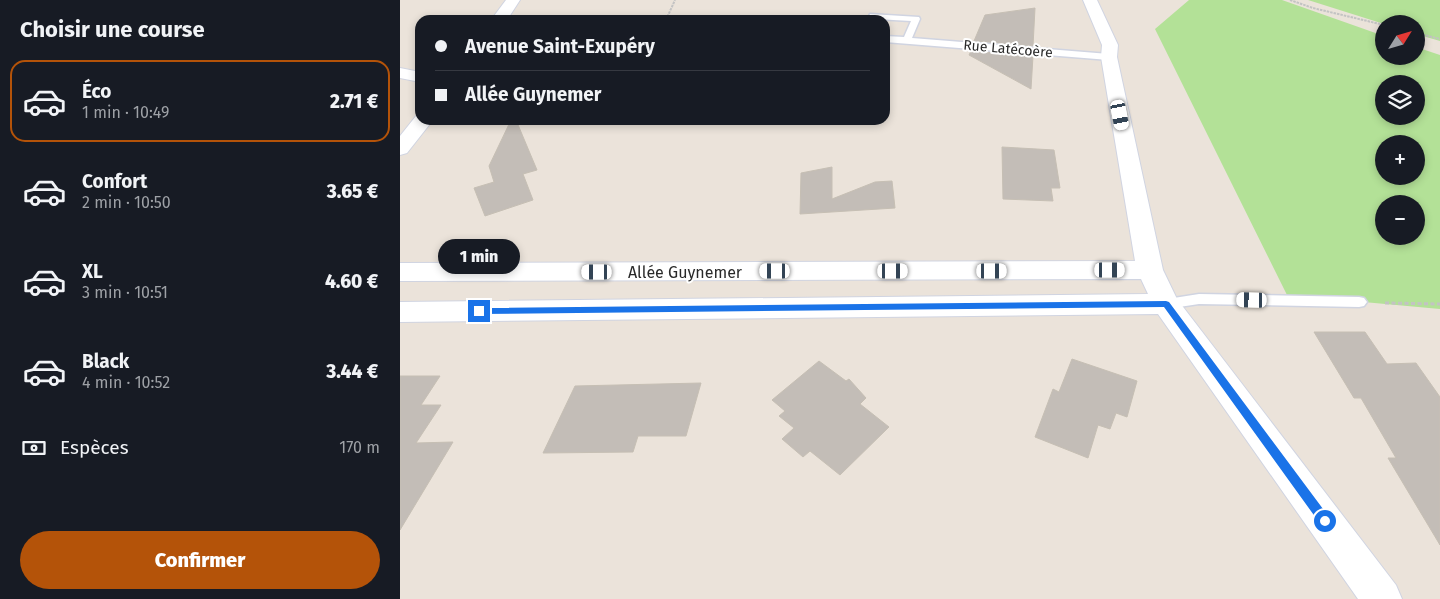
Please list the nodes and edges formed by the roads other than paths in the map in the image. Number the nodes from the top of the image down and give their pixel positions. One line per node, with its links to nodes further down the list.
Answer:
1 (514, 0): 3 (street)
2 (1090, 0): 7 (street)
3 (503, 15)
4 (890, 17): 6 (lane)
5 (890, 39): 6 (lane, Rue Latécoère)
6 (907, 40): 7 (lane, Rue Latécoère)
7 (1109, 57): 12 (street)
8 (400, 73): 9 (street)
9 (415, 76)
10 (419, 125): 11 (street)
11 (400, 149)
12 (1150, 270): 13 (street, Allée Guynemer); 15 (street)
13 (400, 272)
14 (1359, 302): 15 (lane)
15 (1166, 304): 16 (street); 17 (street)
16 (400, 312)
17 (1382, 599)

